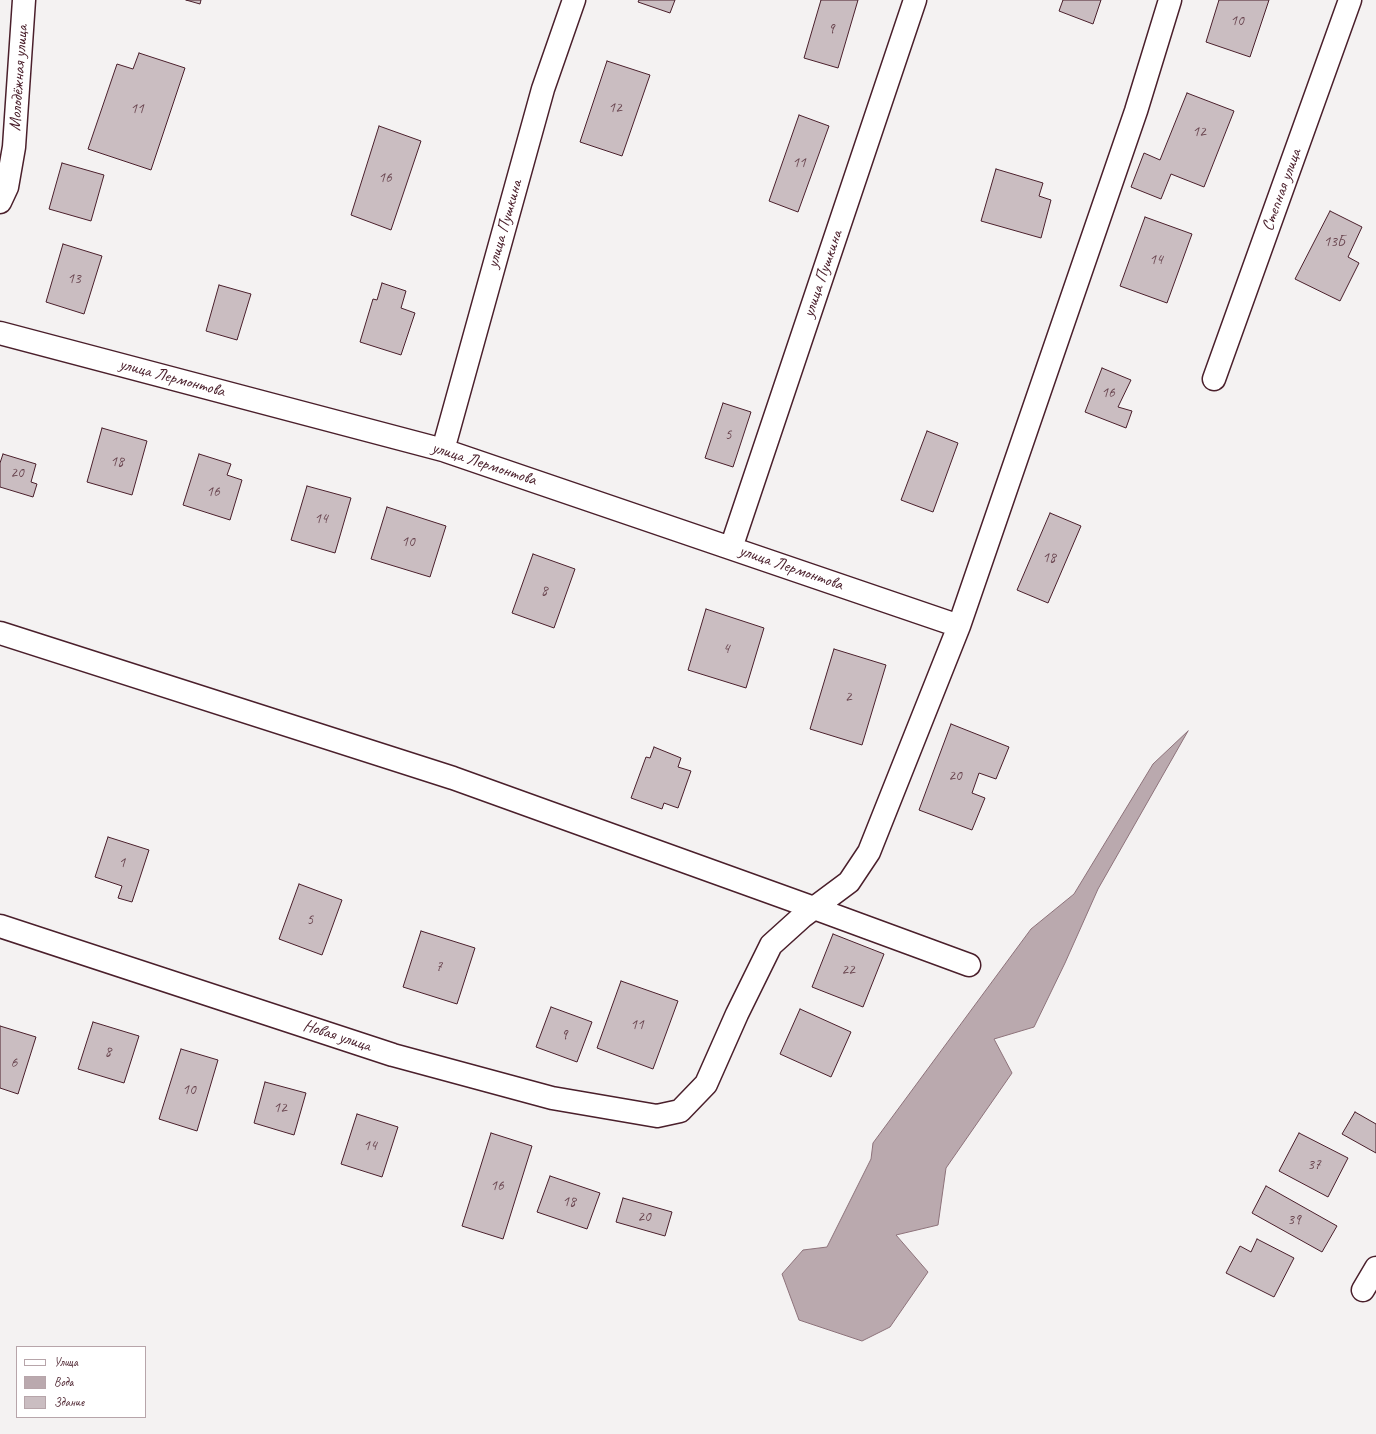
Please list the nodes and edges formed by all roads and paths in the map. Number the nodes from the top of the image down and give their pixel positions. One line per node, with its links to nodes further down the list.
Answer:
1 (24, 0): 6 (street, Молодёжная улица)
2 (574, 0): 9 (street, улица Пушкина)
3 (915, 0): 10 (street, улица Пушкина)
4 (1170, 0): 11 (street)
5 (1350, 0): 8 (street, Степная улица)
6 (0, 202)
7 (0, 333): 9 (street, улица Лермонтова)
8 (1214, 379)
9 (443, 450): 10 (street, улица Лермонтова)
10 (731, 548): 11 (street, улица Лермонтова)
11 (959, 626): 13 (street)
12 (0, 633): 13 (street)
13 (814, 908): 14 (street, Новая улица); 15 (street)
14 (0, 926)
15 (969, 965)
16 (1376, 1268): 17 (street)
17 (1363, 1290)

